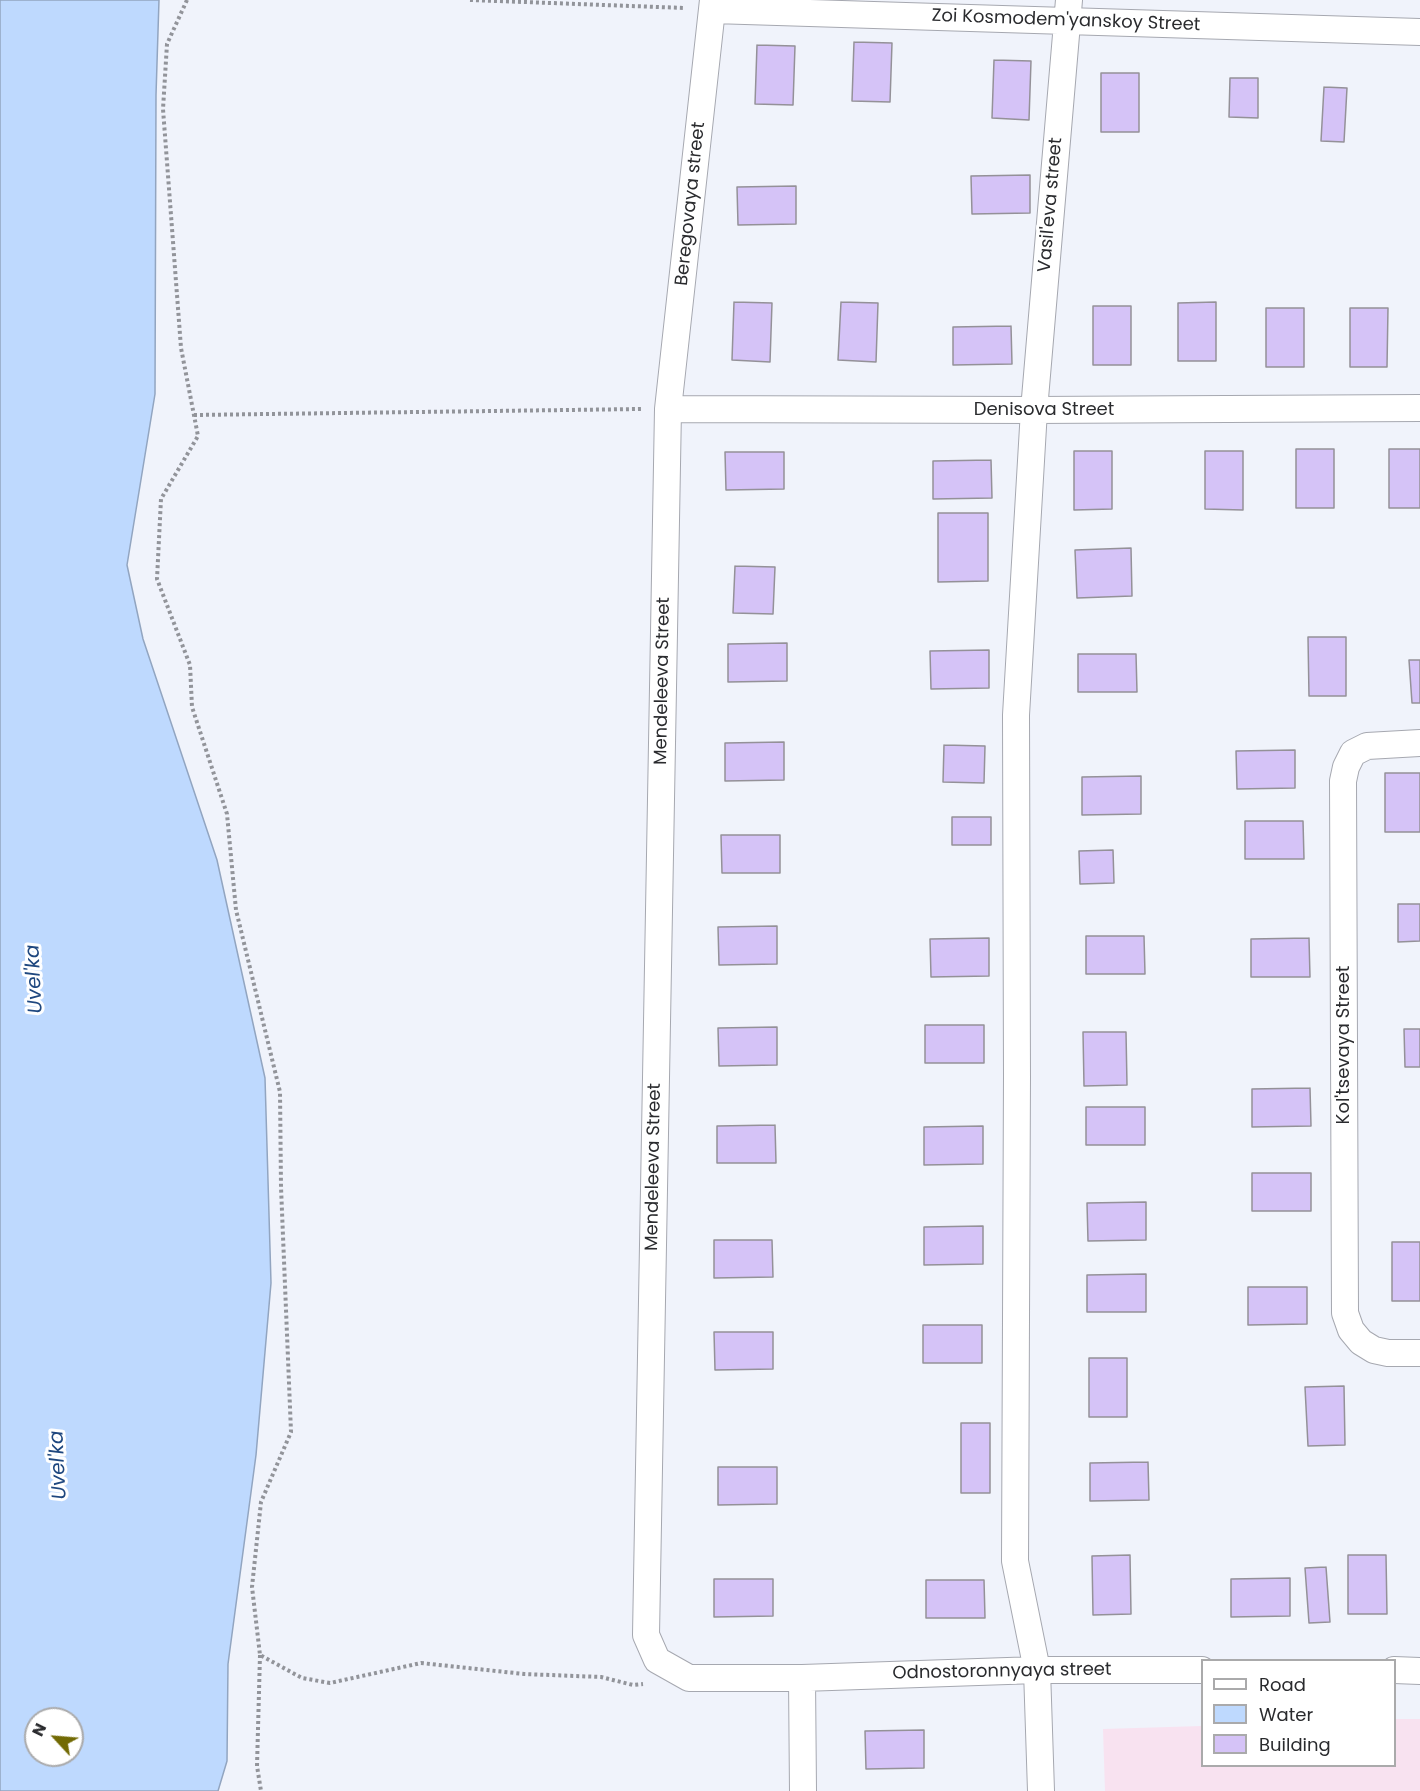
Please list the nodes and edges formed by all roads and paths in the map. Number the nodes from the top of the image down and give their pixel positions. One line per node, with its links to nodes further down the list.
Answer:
1 (187, 0): 9 (path)
2 (470, 0): 3 (path)
3 (713, 5): 4 (street, Zoi Kosmodem'yanskoy Street); 7 (street, Beregovaya street)
4 (1068, 11): 5 (street, Zoi Kosmodem'yanskoy Street); 8 (street, Vasil'eva street)
5 (1420, 32)
6 (1420, 408): 8 (street, Denisova Street)
7 (668, 409): 8 (street, Denisova Street); 9 (path); 17 (street, Mendeleeva Street)
8 (1034, 411): 13 (street)
9 (194, 415): 12 (path)
10 (1420, 743): 11 (street, Kol'tsevaya Street)
11 (1420, 1353)
12 (260, 1655): 18 (path); 19 (path)
13 (1037, 1670): 14 (street, Odnostoronnyaya street); 17 (street, Odnostoronnyaya street); 21 (street)
14 (1201, 1670)
15 (1396, 1671): 16 (street)
16 (1420, 1671)
17 (802, 1678): 20 (street)
18 (644, 1684)
19 (261, 1791)
20 (803, 1791)
21 (1041, 1791)

